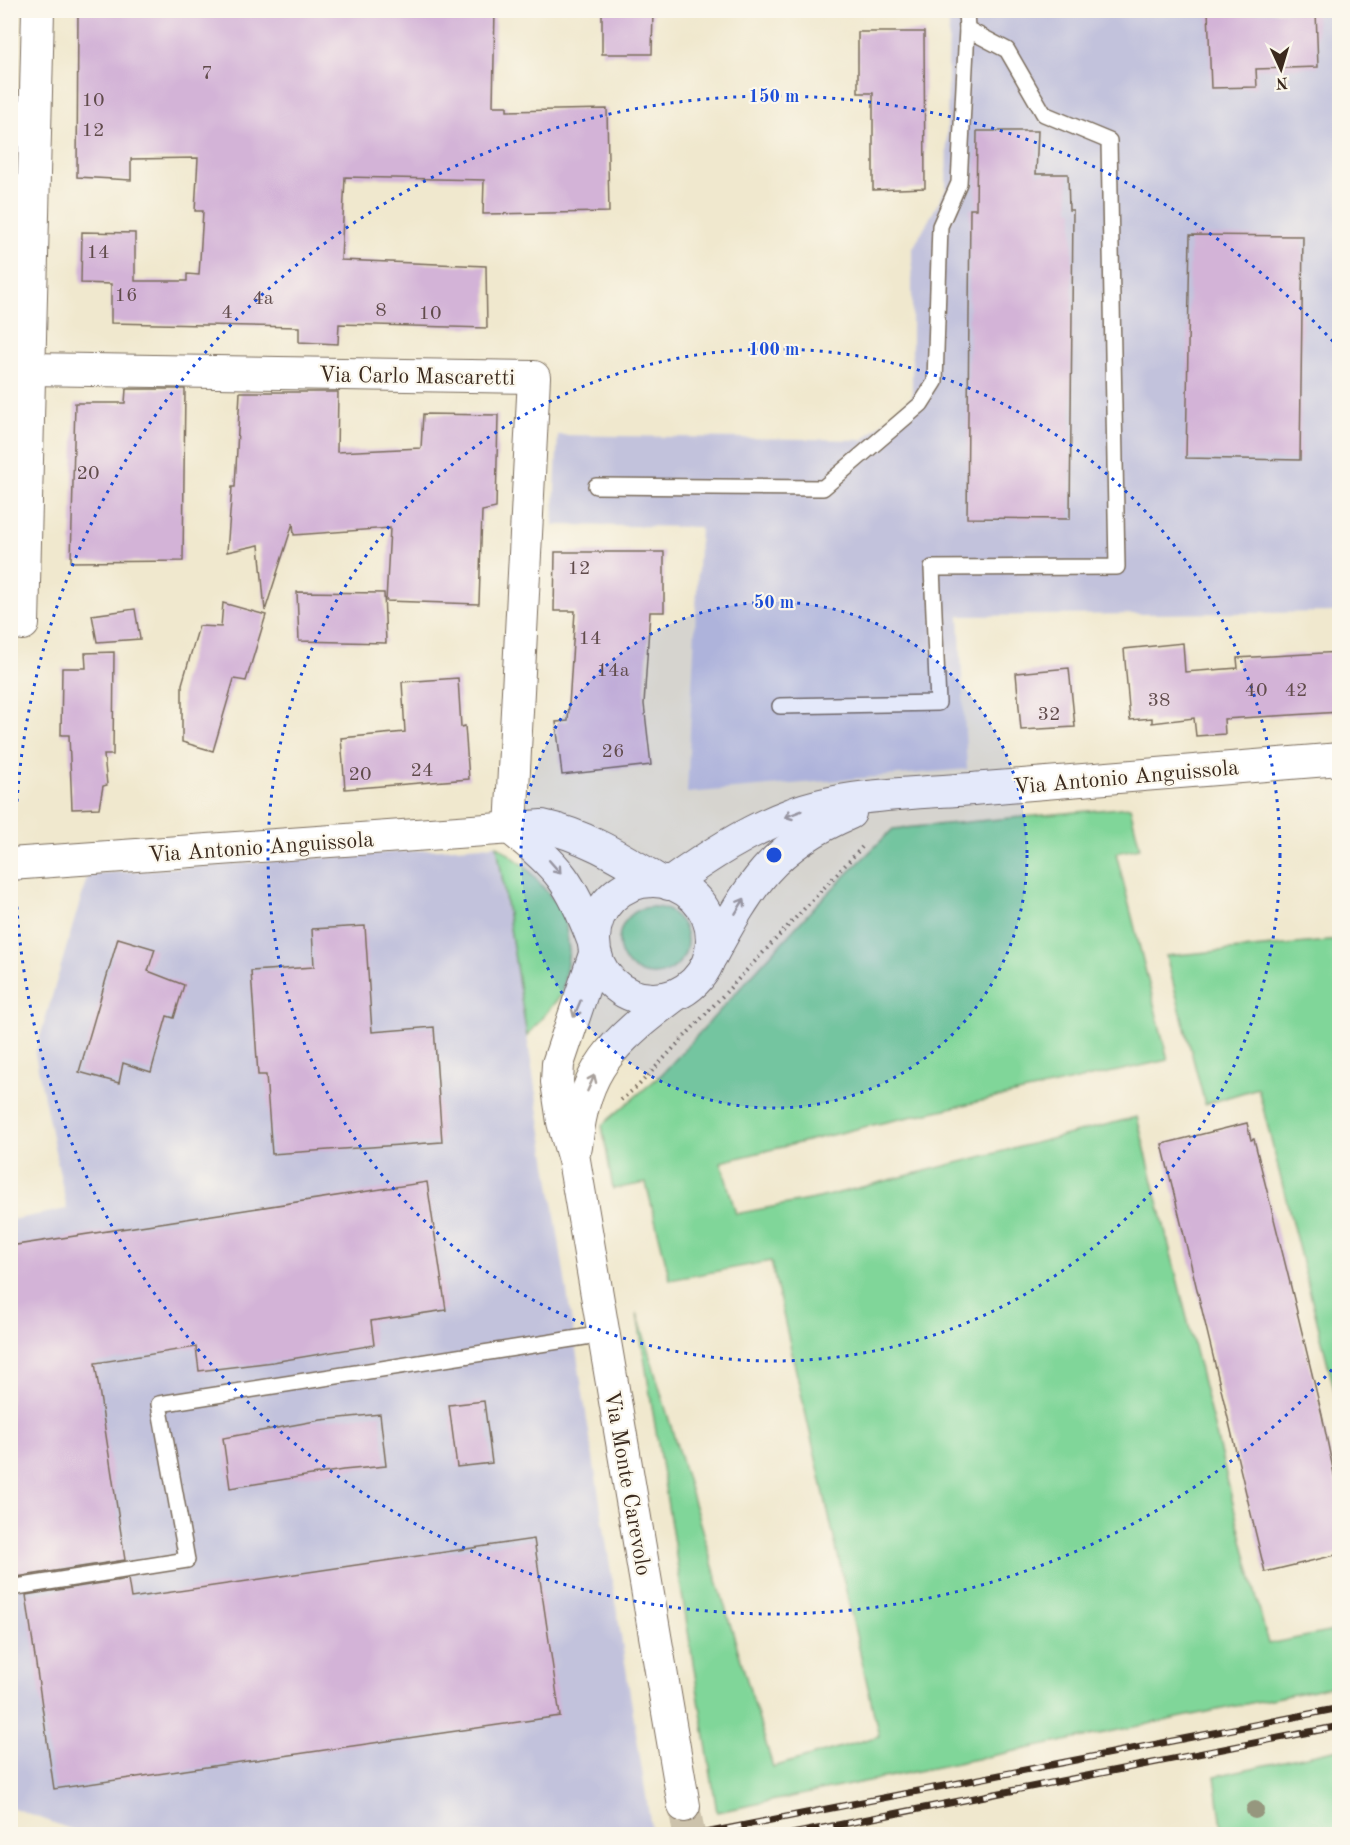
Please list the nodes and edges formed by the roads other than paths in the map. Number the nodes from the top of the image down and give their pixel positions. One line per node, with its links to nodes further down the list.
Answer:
1 (38, 10): 4 (street)
2 (966, 10): 3 (lane)
3 (967, 29): 5 (lane); 7 (lane)
4 (29, 369): 6 (street); 10 (street, Via Carlo Mascaretti)
5 (596, 486)
6 (23, 624)
7 (780, 706)
8 (1340, 759): 9 (street, Via Antonio Anguissola)
9 (912, 794): 12 (street, Via Antonio Anguissola, one-way to 12); 14 (street, Via Antonio Anguissola, one-way to 9)
10 (511, 829): 11 (street, Via Antonio Anguissola); 12 (street, Via Antonio Anguissola); 13 (street, one-way to 13)
11 (10, 864)
12 (664, 882): 13 (street); 14 (street)
13 (594, 947): 15 (street); 16 (street, Via Monte Carevolo, one-way to 16)
14 (711, 957): 15 (street)
15 (674, 996): 16 (street, Via Monte Carevolo, one-way to 15)
16 (574, 1160): 17 (street, Via Monte Carevolo)
17 (604, 1334): 18 (lane); 19 (street, Via Monte Carevolo)
18 (10, 1588)
19 (684, 1806)

